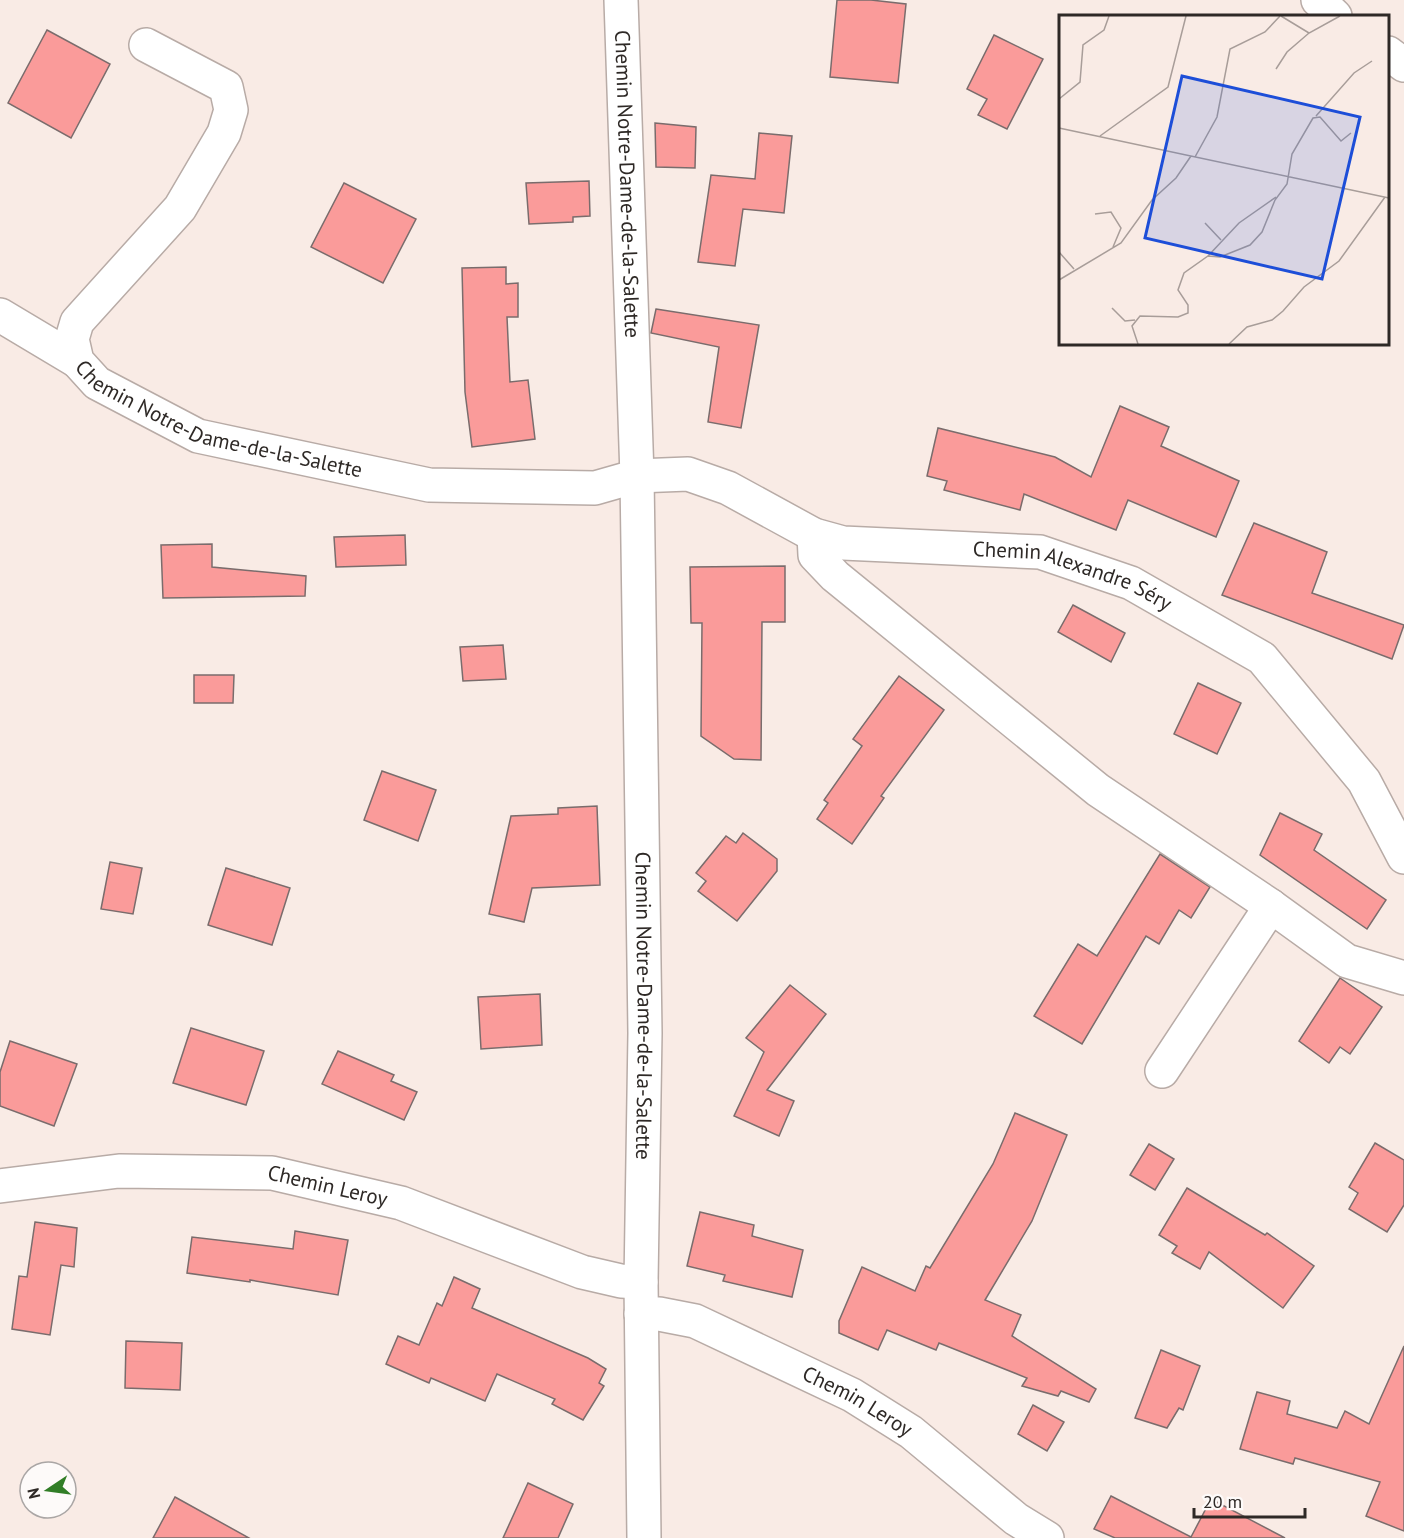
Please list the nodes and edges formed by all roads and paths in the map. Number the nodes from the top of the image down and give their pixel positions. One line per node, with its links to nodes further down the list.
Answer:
1 (621, 0): 9 (street, Chemin Notre-Dame-de-la-Salette)
2 (1318, 0): 3 (street)
3 (1334, 15)
4 (146, 45): 8 (street, Chemin Notre-Dame-de-la-Salette)
5 (1389, 54): 6 (street)
6 (1404, 65)
7 (0, 315): 8 (street)
8 (77, 361): 9 (street, Chemin Notre-Dame-de-la-Salette)
9 (638, 476): 10 (street, Chemin Alexandre Séry); 16 (street, Chemin Notre-Dame-de-la-Salette)
10 (814, 535): 11 (street, Chemin Alexandre Séry); 12 (street)
11 (1404, 857)
12 (1271, 906): 13 (street); 14 (street)
13 (1404, 978)
14 (1162, 1071)
15 (0, 1186): 16 (street, Chemin Leroy)
16 (641, 1298): 17 (street, Chemin Notre-Dame-de-la-Salette); 18 (street, Chemin Leroy)
17 (644, 1538)
18 (1047, 1538)

